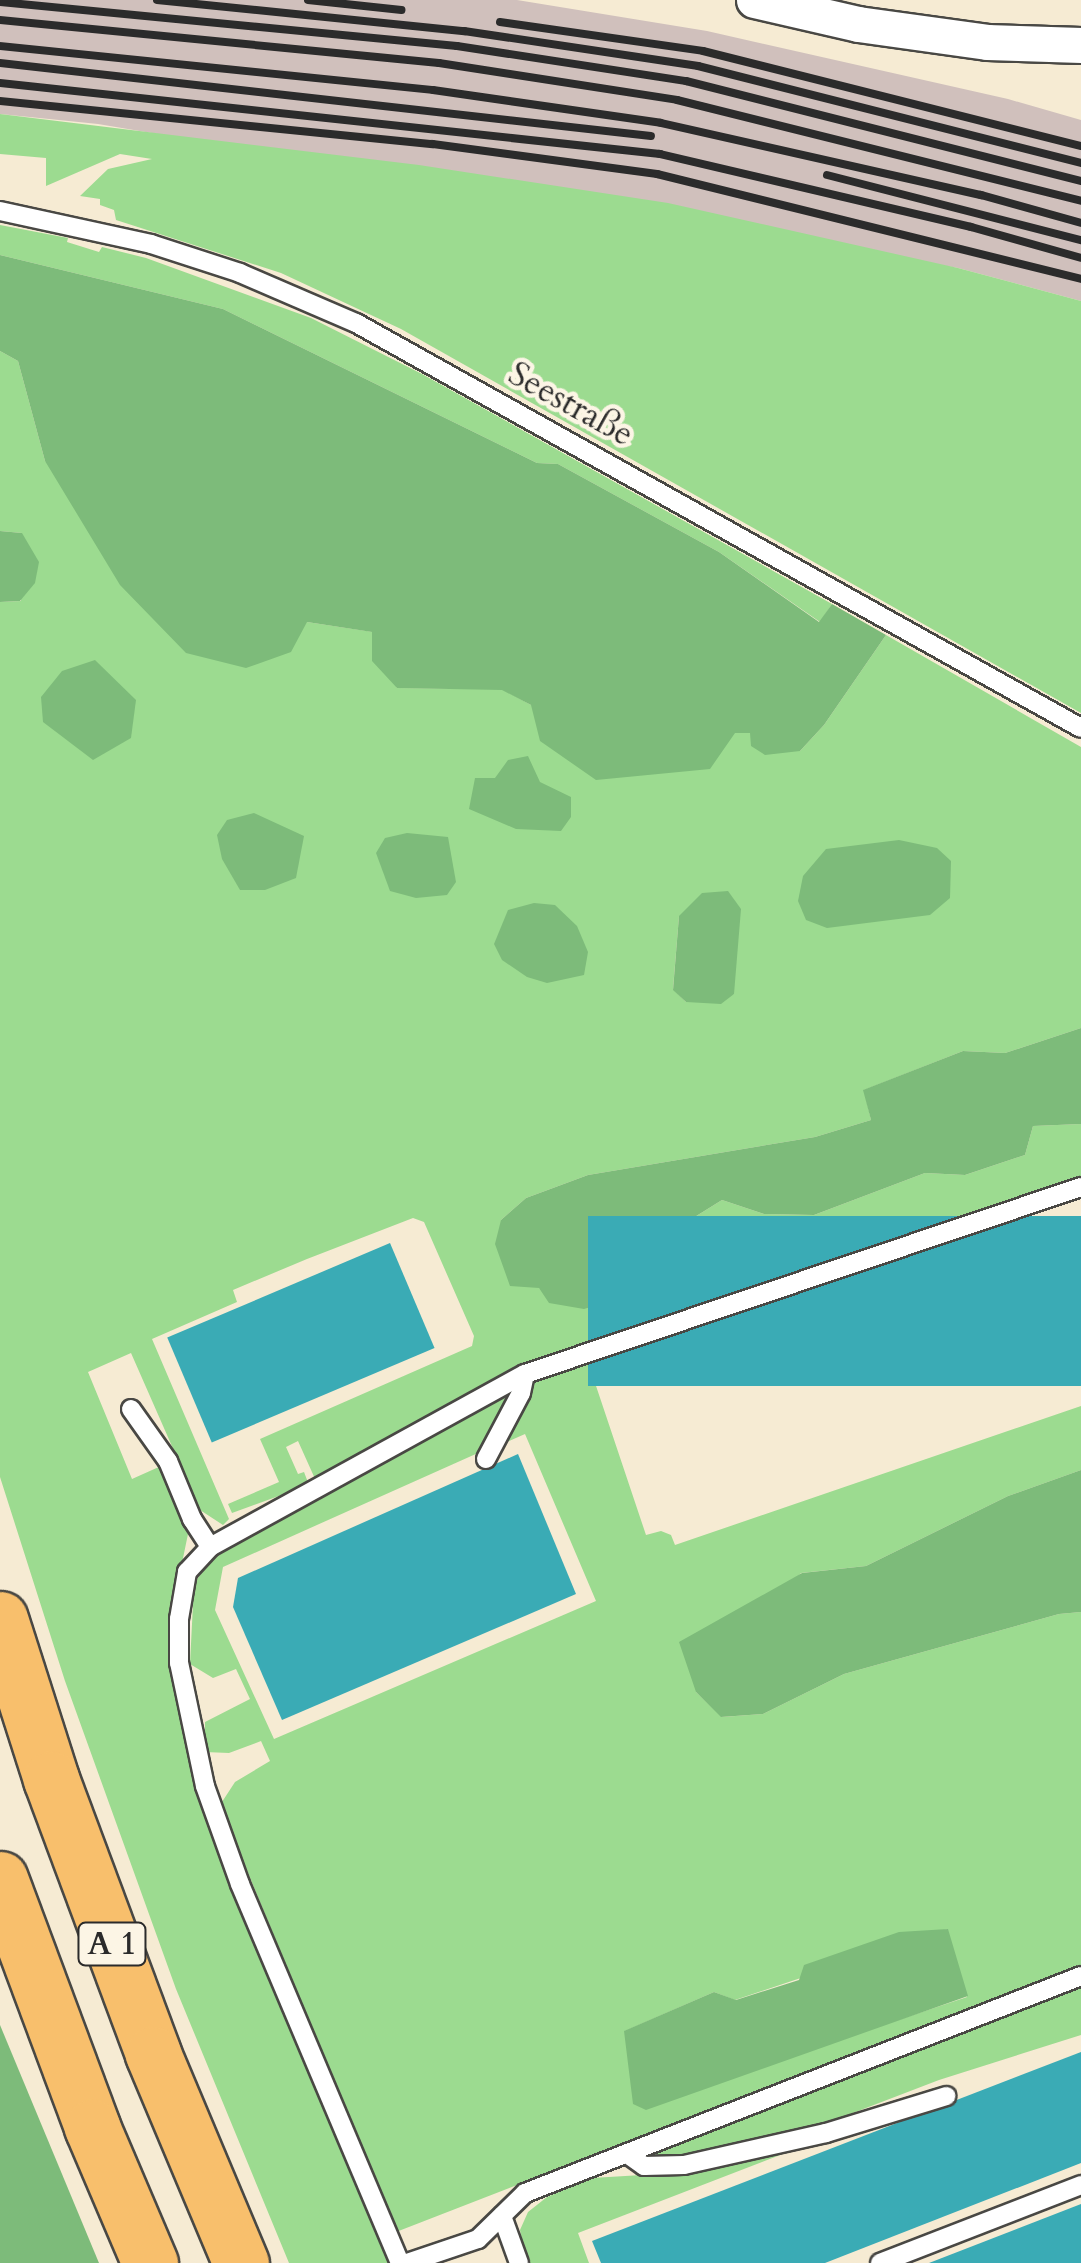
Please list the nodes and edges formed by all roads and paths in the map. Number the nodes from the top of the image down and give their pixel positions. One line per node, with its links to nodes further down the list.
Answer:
1 (754, 0): 2 (street)
2 (1081, 45)
3 (0, 211): 4 (lane, Seestraße)
4 (1081, 728)
5 (1081, 1187): 6 (lane)
6 (525, 1374): 8 (lane); 9 (lane)
7 (131, 1408): 9 (lane)
8 (486, 1458)
9 (210, 1546): 19 (lane)
10 (0, 1619): 18 (highway, A 1)
11 (0, 1879): 17 (highway, A 1)
12 (1081, 1976): 14 (lane)
13 (946, 2096): 14 (lane)
14 (627, 2154): 16 (lane)
15 (1081, 2184): 21 (lane)
16 (502, 2216): 19 (lane); 20 (lane)
17 (150, 2263)
18 (241, 2263)
19 (403, 2263)
20 (519, 2263)
21 (880, 2263)

